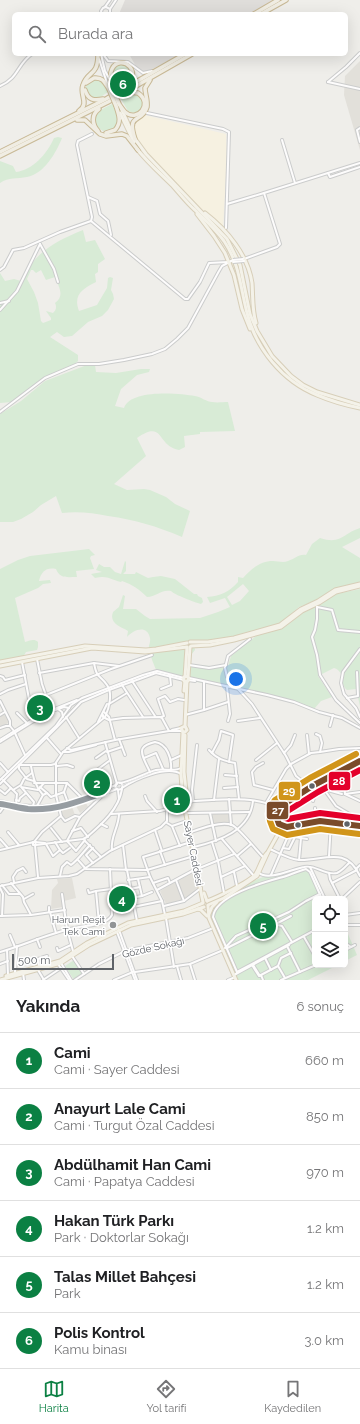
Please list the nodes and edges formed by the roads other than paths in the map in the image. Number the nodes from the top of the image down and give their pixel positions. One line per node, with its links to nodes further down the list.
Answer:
1 (110, 0): 5 (street)
2 (116, 0): 6 (street)
3 (278, 0): 8 (highway)
4 (286, 0): 9 (highway)
5 (105, 7): 6 (street); 7 (street)
6 (110, 9)
7 (101, 12)
8 (257, 12)
9 (265, 12)
10 (360, 53): 21 (street)
11 (30, 56): 19 (street)
12 (98, 56): 20 (street)
13 (98, 56): 26 (highway)
14 (102, 56): 20 (street)
15 (104, 56): 18 (street)
16 (181, 56): 18 (highway)
17 (188, 56): 18 (highway)
18 (159, 71): 22 (highway); 30 (highway)
19 (0, 86)
20 (111, 88): 22 (highway); 23 (highway); 24 (highway, bridge)
21 (360, 89)
22 (122, 93): 23 (highway); 24 (highway)
23 (107, 101): 24 (highway); 26 (highway); 27 (highway)
24 (118, 105): 30 (main road); 33 (main road)
25 (147, 113): 42 (street)
26 (68, 118): 34 (highway)
27 (57, 128): 33 (highway); 35 (highway)
28 (360, 128): 32 (street)
29 (92, 134): 41 (street)
30 (135, 139): 43 (main road)
31 (282, 140): 39 (street)
32 (360, 142)
33 (138, 150): 43 (main road)
34 (0, 152)
35 (0, 156)
36 (360, 163): 38 (street)
37 (360, 167): 38 (street)
38 (328, 173): 39 (street)
39 (295, 184): 40 (street)
40 (264, 193): 42 (street); 48 (street)
41 (88, 197): 44 (street); 46 (street)
42 (227, 204): 45 (street)
43 (194, 207): 48 (main road); 49 (main road); 55 (main road); 56 (main road)
44 (91, 221): 46 (street); 47 (street)
45 (226, 228)
46 (111, 236): 49 (street)
47 (40, 242): 50 (street); 51 (street); 52 (street)
48 (244, 260): 49 (street, bridge); 55 (main road)
49 (228, 262): 56 (main road); 59 (street)
50 (0, 270)
51 (58, 282)
52 (9, 301): 53 (street); 54 (street)
53 (0, 303)
54 (0, 310)
55 (257, 331): 57 (main road)
56 (257, 338): 58 (main road)
57 (360, 405)
58 (360, 408)
59 (0, 412)
60 (360, 585): 61 (main road); 64 (main road)
61 (315, 606): 62 (street); 65 (main road); 129 (street)
62 (360, 632)
63 (250, 639): 77 (street)
64 (188, 642): 66 (main road); 73 (main road)
65 (199, 646): 66 (main road); 69 (main road)
66 (189, 647): 69 (main road); 72 (main road); 86 (main road)
67 (360, 650): 70 (street)
68 (152, 655): 79 (street)
69 (189, 655): 76 (main road)
70 (357, 655): 71 (street); 99 (street)
71 (360, 655)
72 (37, 658): 73 (main road); 81 (street)
73 (22, 659): 74 (main road); 78 (main road); 83 (street)
74 (0, 662)
75 (94, 663): 79 (street); 81 (street); 82 (street)
76 (188, 665): 77 (street); 86 (main road)
77 (226, 665): 94 (street)
78 (0, 666)
79 (119, 666): 82 (street)
80 (357, 672): 99 (street)
81 (39, 673): 97 (street)
82 (97, 674): 93 (street); 97 (street)
83 (25, 675): 84 (street); 89 (street)
84 (0, 676)
85 (170, 676): 86 (street); 87 (street); 92 (street)
86 (186, 679): 88 (street); 93 (street); 101 (main road); 117 (main road)
87 (132, 681): 90 (street); 119 (street)
88 (204, 682): 91 (street); 112 (street)
89 (26, 684): 96 (street); 125 (street)
90 (122, 685): 93 (street); 95 (street)
91 (226, 687): 94 (street); 103 (street)
92 (161, 688)
93 (109, 689): 98 (street); 100 (street); 107 (street)
94 (240, 689): 118 (street); 124 (street)
95 (127, 693): 105 (street); 121 (street)
96 (0, 694)
97 (46, 695): 110 (street)
98 (82, 698): 104 (street); 106 (street)
99 (347, 698): 123 (street)
100 (109, 700): 105 (street); 116 (street)
101 (184, 700): 122 (street); 135 (main road)
102 (0, 702): 113 (street)
103 (228, 702): 112 (street); 128 (street)
104 (72, 704): 106 (street); 107 (street); 108 (street)
105 (109, 704): 116 (street)
106 (64, 705): 110 (street)
107 (76, 707): 111 (street)
108 (69, 708): 109 (street); 111 (street); 120 (street)
109 (57, 709): 120 (street); 130 (street)
110 (51, 710): 125 (street)
111 (73, 710): 120 (street)
112 (204, 710): 117 (street)
113 (5, 712): 115 (street); 131 (street)
114 (17, 712): 130 (street)
115 (0, 715)
116 (104, 715): 126 (street); 126 (street); 142 (street)
117 (185, 715): 135 (main road)
118 (333, 715): 132 (street); 134 (street)
119 (155, 716): 121 (street); 122 (street)
120 (65, 717): 141 (street); 142 (street); 159 (street)
121 (143, 717): 126 (street)
122 (161, 717): 136 (street)
123 (360, 717)
124 (261, 718): 127 (street); 147 (street)
125 (33, 720): 130 (street)
126 (109, 720): 144 (street)
127 (238, 721)
128 (228, 722)
129 (360, 723)
130 (28, 724): 137 (street)
131 (10, 726): 133 (street); 137 (street)
132 (330, 726)
133 (0, 728)
134 (360, 728)
135 (183, 729): 136 (street); 161 (main road); 236 (main road)
136 (169, 731): 143 (street)
137 (14, 732): 145 (street); 159 (street)
138 (316, 734): 154 (street)
139 (295, 735): 156 (street)
140 (307, 735): 158 (street)
141 (47, 738): 155 (street); 173 (street)
142 (79, 738): 150 (street)
143 (119, 739): 144 (street); 149 (street)
144 (114, 740): 146 (street)
145 (0, 741)
146 (105, 742): 150 (street); 153 (street); 155 (street)
147 (277, 743): 156 (street); 167 (street)
148 (197, 745): 230 (street)
149 (122, 747): 153 (street); 160 (street)
150 (67, 748): 155 (street)
151 (360, 748): 154 (street)
152 (209, 750): 157 (street)
153 (106, 751): 162 (street); 165 (street)
154 (320, 752): 158 (street)
155 (62, 753): 169 (street)
156 (284, 753): 174 (street)
157 (212, 754): 164 (street); 170 (street)
158 (309, 754): 174 (street)
159 (25, 755): 173 (street)
160 (125, 755)
161 (182, 755): 166 (street); 178 (main road)
162 (96, 758)
163 (144, 758): 166 (street); 179 (street); 182 (street)
164 (219, 759): 170 (street); 228 (street)
165 (109, 760): 196 (street); 211 (street)
166 (171, 760): 180 (street)
167 (256, 760)
168 (360, 761): 183 (street)
169 (56, 762): 175 (street); 176 (street)
170 (228, 762): 187 (street)
171 (0, 763): 181 (street)
172 (263, 763): 212 (street)
173 (18, 764): 175 (street); 181 (street); 188 (street); 190 (street)
174 (291, 764): 202 (street); 212 (street)
175 (31, 766): 184 (street)
176 (56, 766): 177 (street); 193 (street)
177 (73, 767)
178 (181, 768): 180 (street); 185 (main road)
179 (163, 769): 180 (street); 182 (street)
180 (171, 770)
181 (8, 772): 189 (street)
182 (150, 772): 196 (street)
183 (339, 772): 198 (street); 219 (street)
184 (32, 773): 188 (street); 191 (street)
185 (181, 774): 204 (street); 236 (main road)
186 (225, 775): 187 (street)
187 (237, 776): 201 (street)
188 (26, 778): 191 (street); 199 (street)
189 (0, 780)
190 (3, 780): 195 (street); 203 (street)
191 (34, 782): 192 (street); 210 (street)
192 (44, 783): 193 (street); 200 (street)
193 (56, 783): 194 (street); 220 (street)
194 (67, 783): 213 (street); 223 (street)
195 (0, 784)
196 (118, 784): 204 (street); 207 (street); 211 (street)
197 (87, 785): 218 (street)
198 (315, 785): 202 (street); 206 (street); 232 (street)
199 (20, 787): 209 (street); 210 (street); 215 (street)
200 (40, 787): 210 (street); 216 (street)
201 (238, 787): 205 (street); 225 (street)
202 (310, 787): 234 (street)
203 (11, 788): 208 (street); 209 (street)
204 (122, 788): 207 (street); 227 (street)
205 (224, 788)
206 (323, 788): 219 (street); 258 (street)
207 (118, 789): 217 (street); 227 (street)
208 (0, 790)
209 (13, 790): 226 (street)
210 (38, 790): 221 (street)
211 (104, 790): 218 (street)
212 (273, 790): 237 (street)
213 (64, 792): 220 (street); 235 (street)
214 (360, 792): 219 (street)
215 (26, 793): 226 (street); 242 (street)
216 (47, 793): 220 (street); 221 (street)
217 (105, 793): 244 (street); 257 (street)
218 (93, 794): 223 (street)
219 (344, 794): 233 (street)
220 (56, 795): 240 (street)
221 (43, 796): 243 (street)
222 (145, 796): 249 (street)
223 (82, 799): 235 (street)
224 (229, 799): 225 (street); 228 (street); 250 (street)
225 (239, 799): 231 (street)
226 (16, 800): 239 (street)
227 (118, 800): 254 (street)
228 (214, 800): 230 (street)
229 (0, 801): 239 (street)
230 (193, 801): 236 (street)
231 (253, 801): 237 (street); 251 (street)
232 (313, 801)
233 (360, 801)
234 (288, 802): 247 (main road)
235 (68, 803): 240 (street)
236 (186, 803): 246 (street); 252 (main road, Sayer Caddesi); 259 (main road, Sayer Caddesi)
237 (266, 803): 247 (street)
238 (0, 804): 241 (street)
239 (16, 804): 242 (street)
240 (58, 804): 243 (street); 244 (street)
241 (5, 805): 244 (street); 248 (street)
242 (33, 806): 243 (street)
243 (37, 806)
244 (59, 808): 256 (street)
245 (315, 808): 261 (street)
246 (167, 810): 249 (street); 263 (street)
247 (280, 810): 260 (main road); 270 (main road)
248 (0, 812)
249 (157, 812): 255 (street)
250 (230, 812): 251 (street); 253 (street); 267 (street)
251 (250, 812): 275 (street)
252 (188, 813): 253 (street); 280 (main road, Sayer Caddesi)
253 (210, 813): 266 (street)
254 (111, 814): 255 (street); 264 (street)
255 (119, 814): 311 (street)
256 (61, 816): 257 (street); 297 (street)
257 (80, 817): 278 (street)
258 (360, 818)
259 (188, 821): 269 (street); 295 (main road, Sayer Caddesi)
260 (286, 822): 268 (main road); 270 (main road)
261 (315, 822): 262 (main road); 268 (main road)
262 (331, 822): 265 (main road); 318 (street)
263 (166, 823): 269 (street); 276 (street)
264 (101, 824): 272 (street); 282 (street)
265 (354, 824): 271 (main road); 281 (street)
266 (213, 825): 267 (street); 280 (street); 292 (street)
267 (231, 825): 275 (street)
268 (298, 825): 273 (main road)
269 (172, 826): 303 (street)
270 (282, 826): 273 (main road); 312 (main road)
271 (360, 826)
272 (107, 827)
273 (290, 827): 283 (street)
274 (51, 828): 294 (street)
275 (238, 829): 288 (street); 299 (street)
276 (155, 830): 302 (street); 313 (street)
277 (360, 830): 284 (street)
278 (72, 831): 282 (street); 291 (street)
279 (8, 832): 300 (street)
280 (191, 832): 304 (main road, Sayer Caddesi)
281 (348, 833)
282 (88, 836): 290 (street)
283 (288, 836): 285 (street); 308 (street)
284 (355, 836)
285 (295, 837): 286 (street); 308 (street)
286 (301, 838): 289 (street); 322 (street)
287 (0, 839): 305 (street)
288 (222, 839): 292 (street); 314 (street)
289 (307, 839)
290 (84, 840): 291 (street); 291 (street); 301 (street)
291 (67, 841): 294 (street)
292 (216, 841): 296 (street)
293 (55, 842): 294 (street); 298 (street); 310 (street)
294 (62, 842)
295 (191, 842): 303 (street); 316 (main road, Sayer Caddesi)
296 (212, 842): 304 (street); 323 (street)
297 (34, 843): 298 (street); 300 (street); 347 (street)
298 (46, 843): 310 (street)
299 (251, 844): 317 (street); 320 (street)
300 (19, 845): 305 (street)
301 (90, 845): 307 (street); 321 (street)
302 (123, 845): 311 (street); 334 (street)
303 (180, 846): 313 (street)
304 (194, 847): 331 (main road, Sayer Caddesi)
305 (8, 848): 309 (street)
306 (70, 848): 310 (street)
307 (93, 848): 319 (street); 324 (street)
308 (283, 848): 315 (street)
309 (0, 850)
310 (60, 850)
311 (112, 850): 319 (street)
312 (269, 850): 315 (street); 320 (main road); 339 (main road)
313 (161, 851): 327 (street); 335 (street)
314 (234, 854): 317 (street); 323 (street)
315 (281, 854): 322 (street); 340 (street)
316 (194, 856): 327 (street); 331 (main road, Sayer Caddesi)
317 (237, 856): 328 (street)
318 (329, 856): 322 (street); 325 (street)
319 (101, 857): 324 (street)
320 (263, 857): 346 (main road)
321 (78, 860): 330 (street); 341 (street)
322 (299, 860)
323 (218, 861): 331 (street); 345 (street)
324 (93, 863): 330 (street)
325 (349, 863): 332 (street); 338 (street)
326 (360, 864): 332 (street)
327 (165, 865): 335 (street)
328 (245, 866): 336 (street); 346 (street)
329 (310, 867): 338 (street); 340 (street); 372 (street)
330 (86, 869): 333 (street); 341 (street)
331 (197, 869): 349 (street); 359 (main road, Sayer Caddesi); 380 (main road, Sayer Caddesi)
332 (356, 869): 343 (street); 355 (street)
333 (110, 870): 334 (street); 363 (street)
334 (126, 870): 335 (street); 350 (street)
335 (147, 870): 344 (street)
336 (234, 871): 345 (street); 357 (street)
337 (26, 872): 353 (street)
338 (329, 873): 355 (street)
339 (259, 874): 342 (street); 346 (main road)
340 (271, 875): 342 (street)
341 (60, 876): 347 (street)
342 (263, 876): 346 (street)
343 (360, 876)
344 (150, 877): 348 (street); 354 (street)
345 (221, 877): 369 (street)
346 (255, 877): 357 (main road); 377 (main road)
347 (38, 878): 353 (street)
348 (138, 879): 350 (street); 358 (street)
349 (176, 879): 351 (street); 379 (street)
350 (128, 880): 364 (street)
351 (170, 882): 354 (street); 361 (street)
352 (360, 882): 374 (street)
353 (13, 883): 356 (street); 366 (street)
354 (153, 883): 361 (street)
355 (332, 883): 373 (street)
356 (1, 886): 366 (street); 391 (street)
357 (237, 886): 369 (main road)
358 (140, 887): 364 (street); 371 (street)
359 (201, 888): 379 (street); 380 (main road, Sayer Caddesi)
360 (88, 890): 362 (street)
361 (157, 890): 378 (street)
362 (96, 891): 363 (street); 398 (street)
363 (111, 891): 364 (street); 384 (street)
364 (130, 891): 375 (street)
365 (152, 892): 371 (street)
366 (20, 894): 376 (street)
367 (33, 894): 376 (street)
368 (62, 894): 386 (street)
369 (224, 894): 380 (main road)
370 (320, 894): 395 (street); 423 (street)
371 (142, 896): 375 (street)
372 (322, 896)
373 (339, 896)
374 (344, 896)
375 (131, 898): 382 (street)
376 (24, 899): 389 (street)
377 (221, 899): 380 (main road); 394 (main road)
378 (162, 901): 382 (street); 383 (street)
379 (184, 901): 383 (street)
380 (206, 904): 385 (main road); 393 (main road); 394 (main road)
381 (49, 906): 387 (street)
382 (133, 906): 384 (street); 396 (street)
383 (164, 906): 393 (street)
384 (112, 908): 398 (street)
385 (198, 909): 393 (main road); 394 (main road)
386 (66, 910): 387 (street); 402 (street)
387 (50, 912): 389 (street); 408 (street)
388 (360, 913): 390 (street)
389 (31, 915): 391 (street)
390 (348, 915)
391 (1, 916)
392 (291, 916): 399 (street)
393 (166, 917): 396 (main road); 404 (main road); 413 (street)
394 (208, 917): 403 (main road); 453 (main road)
395 (275, 918): 397 (street); 399 (street)
396 (137, 921): 426 (main road)
397 (264, 922): 399 (street); 423 (street)
398 (99, 923): 402 (street)
399 (273, 925): 405 (street); 414 (street)
400 (348, 925): 401 (street)
401 (360, 926)
402 (67, 929): 408 (street); 415 (street)
403 (212, 929): 413 (street, Gözde Sokağı); 428 (main road)
404 (118, 930): 427 (street); 433 (main road)
405 (261, 930)
406 (312, 932): 414 (street)
407 (312, 932): 411 (street)
408 (56, 933): 412 (street)
409 (10, 935): 419 (street)
410 (253, 936): 423 (street)
411 (304, 937): 418 (street); 429 (street)
412 (37, 939): 419 (street); 420 (street)
413 (170, 942): 427 (street, Gözde Sokağı); 441 (street)
414 (292, 942): 453 (street)
415 (71, 945): 422 (street); 426 (street)
416 (348, 945): 421 (street)
417 (354, 945): 421 (street)
418 (287, 946): 431 (street); 434 (street)
419 (16, 947): 425 (street); 446 (street)
420 (40, 947)
421 (351, 947): 424 (street)
422 (56, 948)
423 (225, 948): 453 (street)
424 (348, 948)
425 (7, 950): 430 (street); 435 (street)
426 (73, 951): 444 (main road)
427 (126, 951): 447 (street); 450 (street, Gözde Sokağı)
428 (221, 951): 438 (street); 453 (main road)
429 (312, 951)
430 (0, 952)
431 (291, 953): 440 (street); 448 (street)
432 (47, 956): 444 (street)
433 (72, 956): 436 (main road); 450 (street)
434 (265, 958): 439 (street); 445 (street)
435 (8, 961): 437 (street); 451 (street)
436 (59, 963): 443 (street); 444 (main road); 458 (street)
437 (0, 964)
438 (190, 964): 441 (street); 463 (street)
439 (252, 965): 452 (street); 453 (street)
440 (278, 966): 445 (street); 454 (street)
441 (176, 967): 447 (street); 462 (street)
442 (312, 967): 448 (street)
443 (61, 968): 457 (street); 458 (street)
444 (39, 969): 446 (main road); 449 (main road); 457 (street)
445 (271, 970): 452 (street)
446 (15, 972): 451 (main road)
447 (134, 972): 460 (street); 461 (street)
448 (300, 972): 454 (street)
449 (23, 973): 455 (main road); 456 (street)
450 (84, 974): 459 (street, Gözde Sokağı)
451 (8, 975): 455 (main road)
452 (260, 975): 465 (street)
453 (234, 976): 464 (street)
454 (285, 978): 466 (street)
455 (0, 979)
456 (24, 980)
457 (44, 980)
458 (70, 980)
459 (75, 980)
460 (114, 980)
461 (136, 980)
462 (181, 980)
463 (195, 980)
464 (228, 980)
465 (264, 980)
466 (281, 980)

